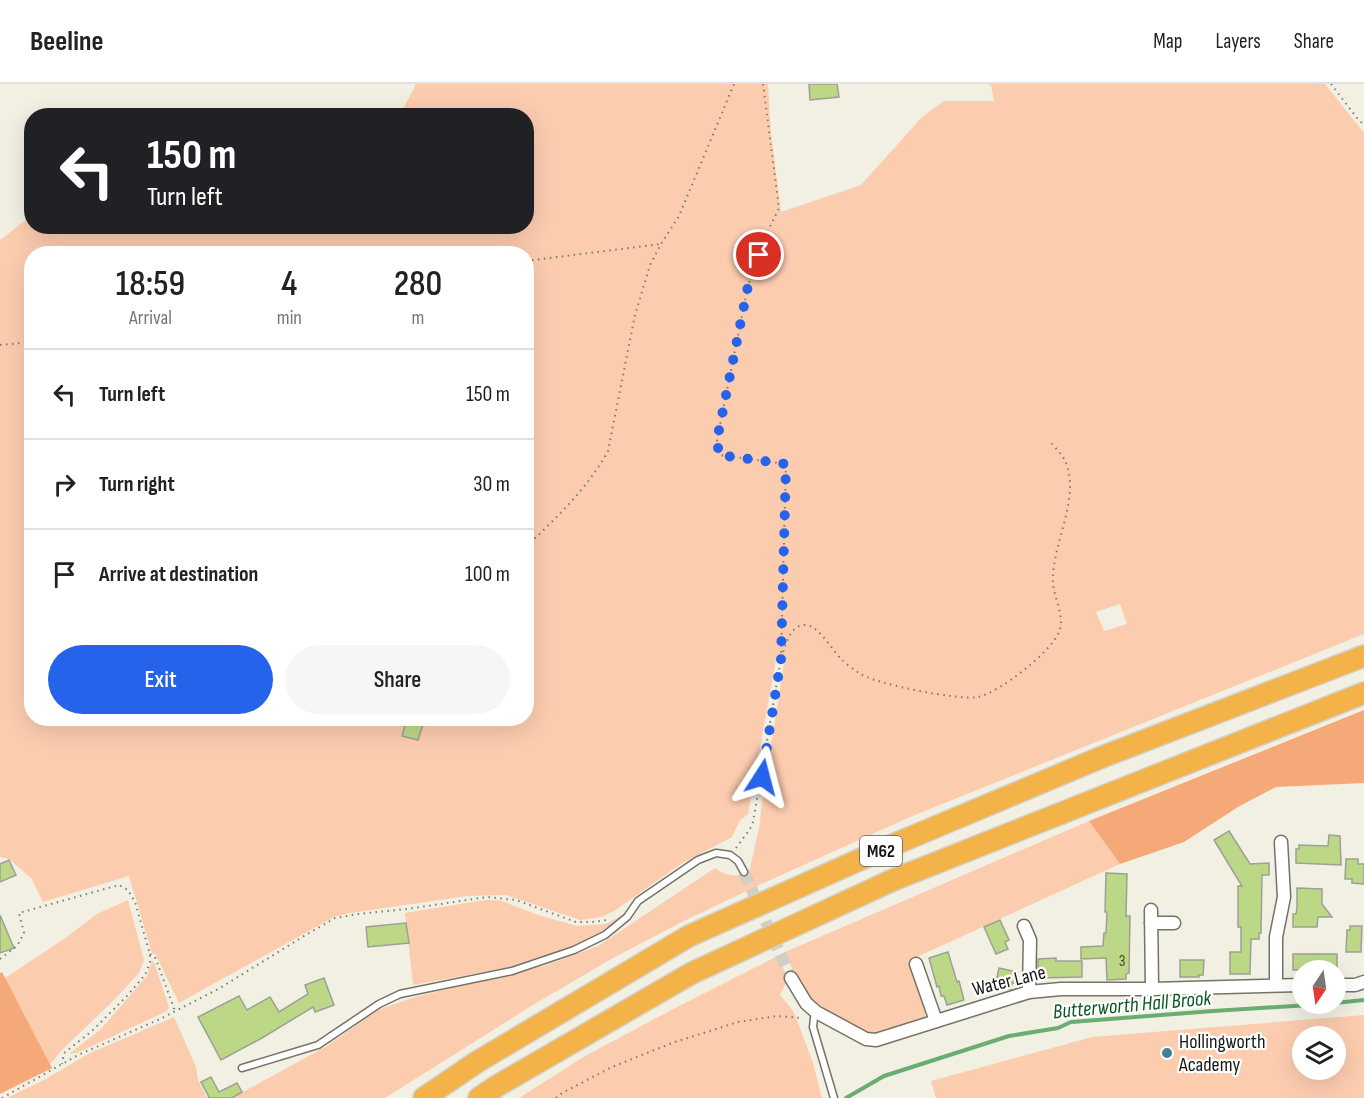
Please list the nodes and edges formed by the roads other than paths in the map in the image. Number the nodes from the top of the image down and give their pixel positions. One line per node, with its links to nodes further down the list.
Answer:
1 (1364, 656): 18 (highway, M62)
2 (1364, 693): 19 (highway, M62)
3 (1281, 842): 10 (street)
4 (744, 872): 17 (lane)
5 (1174, 923): 13 (street)
6 (1024, 926): 14 (street)
7 (916, 964): 16 (street)
8 (791, 978): 15 (street, Water Lane)
9 (1364, 982): 12 (street)
10 (1276, 985): 11 (street, Water Lane); 13 (street, Water Lane)
11 (1292, 985)
12 (1346, 985)
13 (1152, 989): 14 (street, Water Lane)
14 (1029, 992): 16 (street, Water Lane)
15 (815, 1015): 16 (street, Water Lane); 20 (lane)
16 (936, 1021)
17 (242, 1068)
18 (424, 1098)
19 (479, 1098)
20 (834, 1098)

